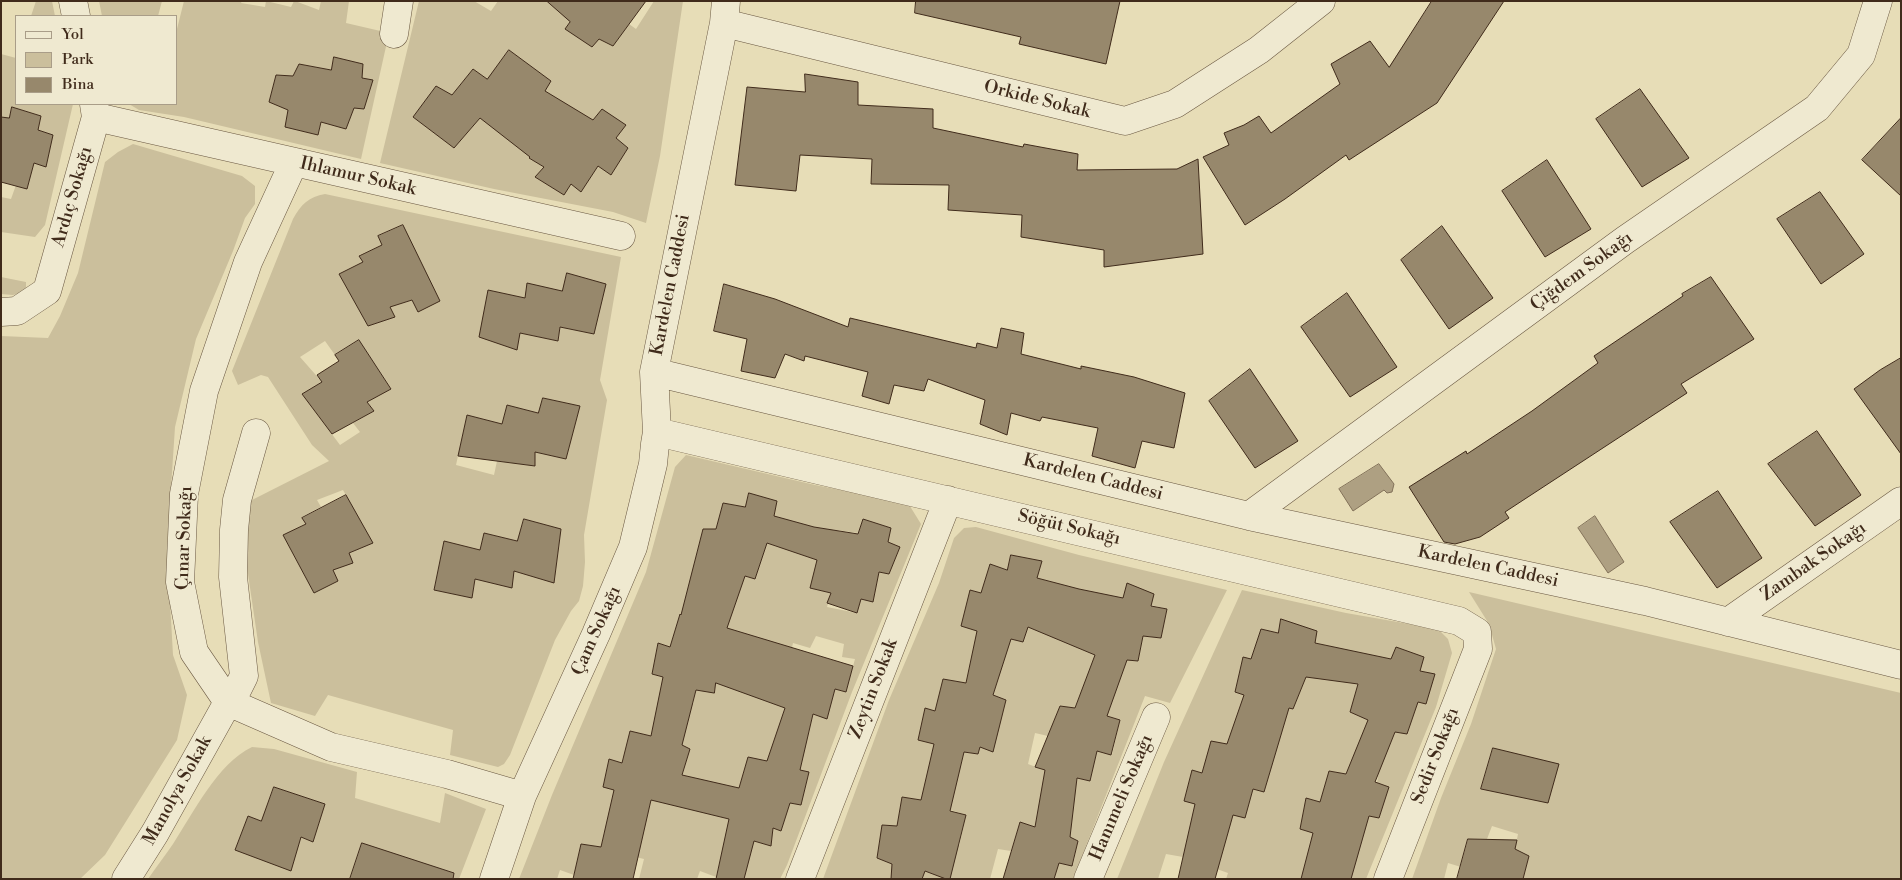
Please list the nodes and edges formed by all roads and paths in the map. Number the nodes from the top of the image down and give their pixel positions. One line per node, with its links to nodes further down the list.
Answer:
1 (73, 1): 6 (street)
2 (399, 1): 7 (street)
3 (1321, 1): 5 (street, Orkide Sokak)
4 (1878, 1): 17 (street, Çiğdem Sokağı)
5 (725, 12): 12 (street, Kardelen Caddesi)
6 (76, 15)
7 (394, 34)
8 (95, 111): 9 (street, Ihlamur Sokak); 11 (street, Ardıç Sokağı)
9 (294, 162): 10 (street, Ihlamur Sokak); 21 (street, Çınar Sokağı)
10 (621, 236)
11 (1, 312)
12 (654, 372): 13 (street, Çam Sokağı); 17 (street, Kardelen Caddesi)
13 (657, 432): 15 (street, Söğüt Sokağı); 23 (street, Çam Sokağı)
14 (256, 433): 21 (street, Manolya Sokak)
15 (948, 500): 19 (street, Söğüt Sokağı); 26 (street, Zeytin Sokak)
16 (1901, 501): 18 (street, Zambak Sokağı)
17 (1249, 516): 18 (street, Kardelen Caddesi)
18 (1728, 622): 20 (street, Kardelen Caddesi)
19 (1477, 632): 28 (street, Sedir Sokağı)
20 (1901, 665)
21 (228, 702): 23 (street); 24 (street, Manolya Sokak)
22 (1156, 717): 27 (street, Hanımeli Sokağı)
23 (522, 796): 25 (street, Çam Sokağı)
24 (126, 879)
25 (494, 879)
26 (800, 879)
27 (1088, 879)
28 (1388, 879)

